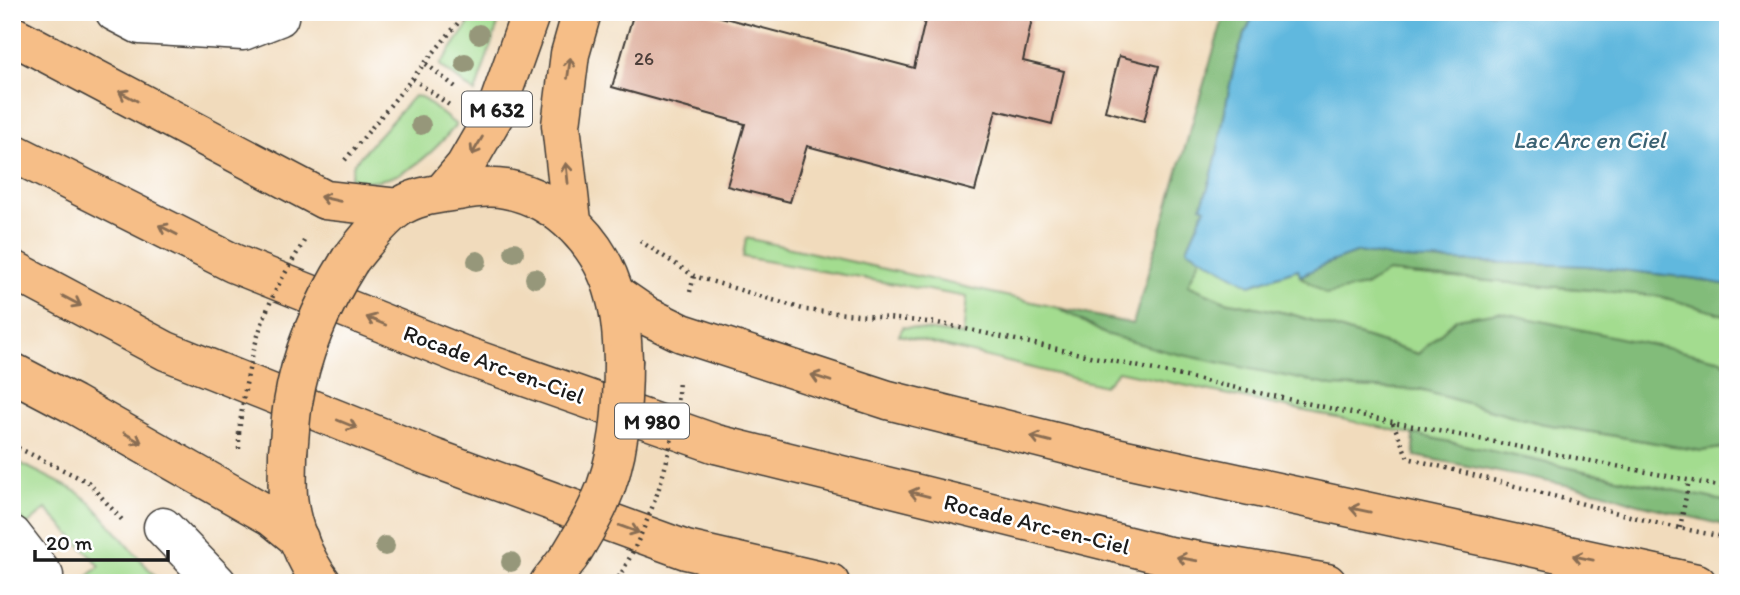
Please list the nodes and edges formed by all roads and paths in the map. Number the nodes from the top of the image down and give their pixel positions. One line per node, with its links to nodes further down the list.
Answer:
1 (115, 12): 2 (lane)
2 (280, 12)
3 (467, 12): 7 (path)
4 (582, 12): 15 (main road, M 632, one-way to 4)
5 (530, 13): 13 (main road, M 632, one-way to 13)
6 (12, 35): 14 (main road, one-way to 6)
7 (426, 64): 8 (path); 9 (path)
8 (413, 79): 10 (path); 12 (path)
9 (462, 92)
10 (453, 108)
11 (12, 152): 37 (main road, Rocade Arc-en-Ciel / M 980, one-way to 11)
12 (342, 166)
13 (442, 193): 14 (main road); 15 (main road)
14 (398, 208): 30 (main road, bridge)
15 (572, 221): 18 (main road)
16 (639, 240): 21 (path)
17 (12, 269): 36 (main road, one-way to 36)
18 (615, 294): 31 (main road, bridge); 38 (main road, one-way to 18)
19 (12, 372): 30 (main road, one-way to 30)
20 (679, 380): 35 (path, bridge)
21 (1393, 422): 23 (path); 27 (path)
22 (12, 445): 25 (path)
23 (1689, 480): 24 (path); 27 (path)
24 (1728, 488)
25 (124, 522)
26 (163, 527): 33 (lane)
27 (1680, 528): 29 (path)
28 (12, 535): 32 (lane)
29 (1728, 538)
30 (299, 539): 34 (main road)
31 (559, 569)
32 (37, 583)
33 (217, 583)
34 (323, 583)
35 (615, 583)
36 (830, 583)
37 (1327, 583)
38 (1697, 583)

